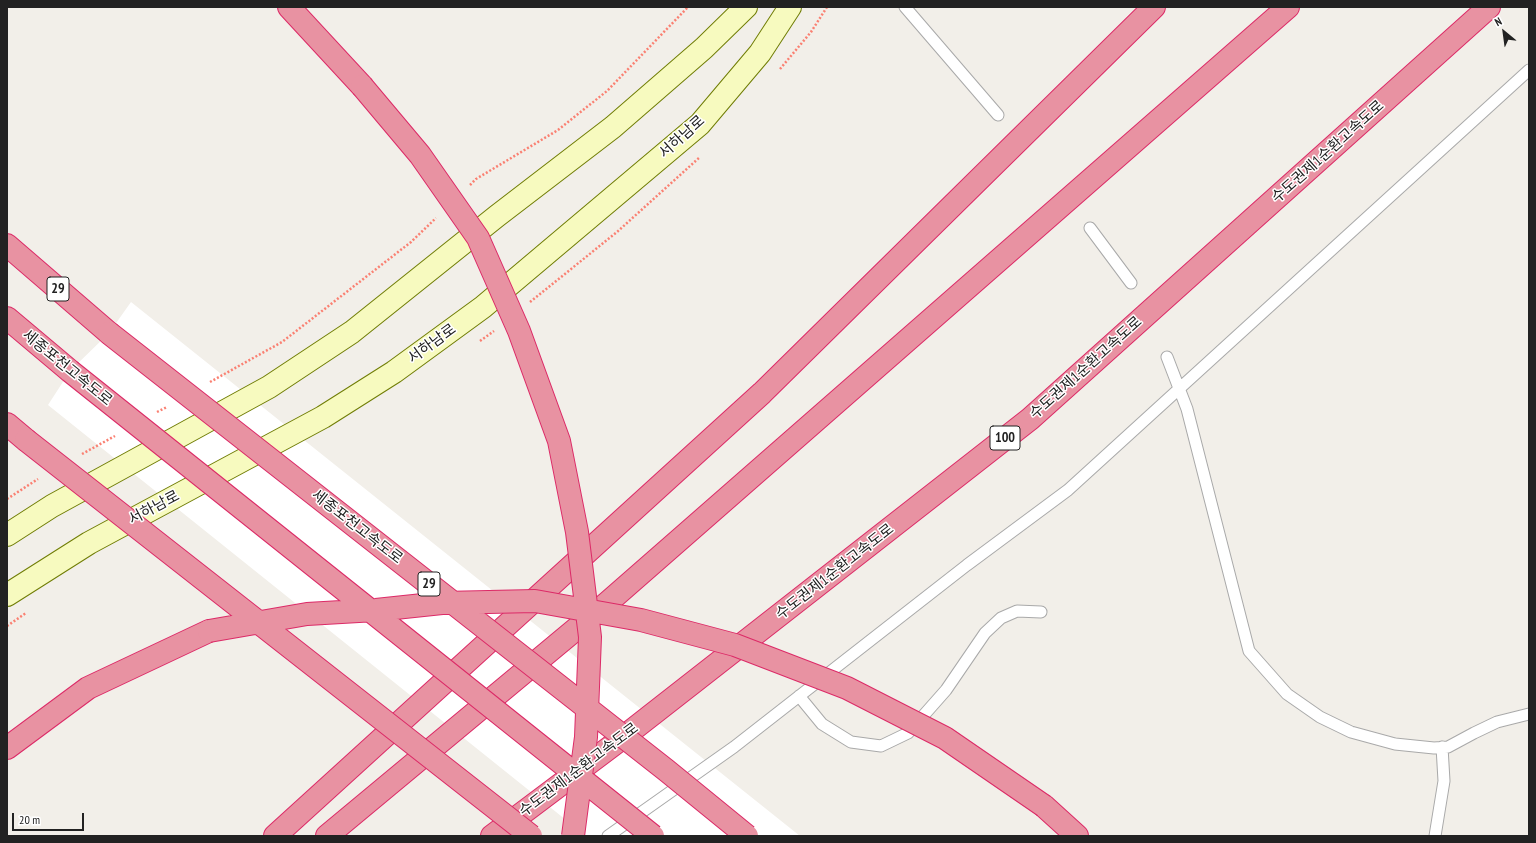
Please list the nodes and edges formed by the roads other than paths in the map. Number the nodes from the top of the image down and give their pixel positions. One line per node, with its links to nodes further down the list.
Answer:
1 (289, 7): 28 (highway, bridge)
2 (746, 7): 17 (main road)
3 (790, 7): 18 (main road, 서하남로)
4 (905, 7): 9 (lane)
5 (1154, 7): 24 (highway)
6 (1288, 7): 25 (highway)
7 (1489, 7): 26 (highway, 수도권제1순환고속도로 / 100)
8 (1529, 70): 15 (lane)
9 (998, 115)
10 (1090, 228): 12 (lane)
11 (7, 245): 31 (highway, 세종포천고속도로 / 29, bridge)
12 (1131, 283)
13 (7, 318): 30 (highway, 세종포천고속도로, bridge)
14 (1167, 357): 15 (lane)
15 (1179, 388): 20 (lane); 22 (lane)
16 (7, 424): 27 (highway, bridge)
17 (7, 535)
18 (7, 595)
19 (1040, 612): 20 (lane)
20 (799, 696): 29 (lane)
21 (1529, 714): 22 (lane)
22 (1442, 747): 33 (lane)
23 (7, 748): 32 (highway, bridge)
24 (276, 836)
25 (327, 836)
26 (492, 836)
27 (531, 836)
28 (573, 836)
29 (608, 836)
30 (653, 836)
31 (747, 836)
32 (1077, 836)
33 (1435, 836)

